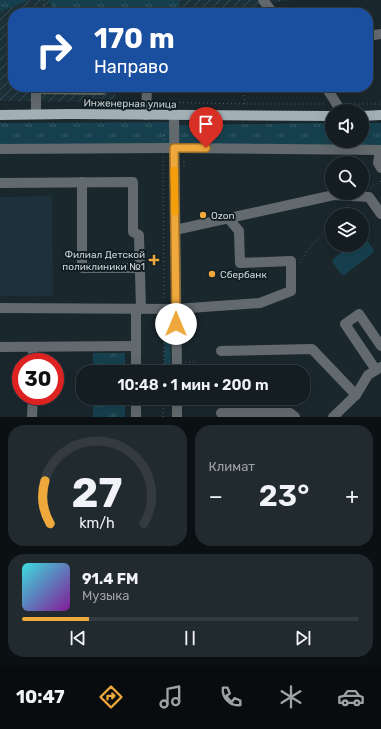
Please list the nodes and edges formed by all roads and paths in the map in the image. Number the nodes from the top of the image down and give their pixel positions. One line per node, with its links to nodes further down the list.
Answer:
1 (263, 0): 2 (street)
2 (269, 8)
3 (36, 92): 13 (street)
4 (147, 92): 7 (street)
5 (245, 92): 8 (path)
6 (329, 92): 9 (street)
7 (146, 101): 8 (path); 15 (street)
8 (244, 104): 12 (path)
9 (337, 104)
10 (381, 104): 11 (path)
11 (369, 105)
12 (325, 107)
13 (36, 114): 14 (main road, Инженерная улица); 15 (main road, Инженерная улица)
14 (0, 115)
15 (146, 115): 16 (main road, Инженерная улица)
16 (174, 115): 17 (main road, Инженерная улица); 21 (street)
17 (325, 116)
18 (369, 116): 19 (main road)
19 (381, 116)
20 (163, 148): 21 (street); 22 (street); 41 (path)
21 (174, 148): 23 (street); 35 (street)
22 (0, 149)
23 (380, 150): 24 (street)
24 (381, 168)
25 (381, 181): 28 (path)
26 (82, 182): 27 (street); 37 (street); 37 (street)
27 (0, 183)
28 (369, 188)
29 (325, 197): 34 (street)
30 (369, 197): 33 (street)
31 (352, 200): 32 (path)
32 (345, 208)
33 (381, 214)
34 (228, 218): 35 (street); 38 (street)
35 (175, 230): 42 (street)
36 (325, 231): 38 (path)
37 (140, 268): 40 (street)
38 (291, 280): 42 (street)
39 (0, 308): 40 (street)
40 (138, 309): 41 (street); 44 (street)
41 (164, 309): 42 (street); 52 (path)
42 (176, 309): 53 (street)
43 (33, 346): 44 (street); 46 (street); 48 (street)
44 (136, 346): 51 (street)
45 (381, 346): 54 (street)
46 (0, 347)
47 (221, 351): 55 (street)
48 (33, 353)
49 (185, 362): 50 (path)
50 (195, 362)
51 (136, 365)
52 (164, 365)
53 (177, 365)
54 (378, 369): 55 (street)
55 (356, 394): 66 (street)
56 (32, 405): 61 (street)
57 (136, 405): 62 (street)
58 (163, 405): 63 (path)
59 (177, 405): 64 (street)
60 (221, 413): 65 (street)
61 (32, 417)
62 (136, 417)
63 (163, 417)
64 (177, 417)
65 (295, 417)
66 (333, 417)

